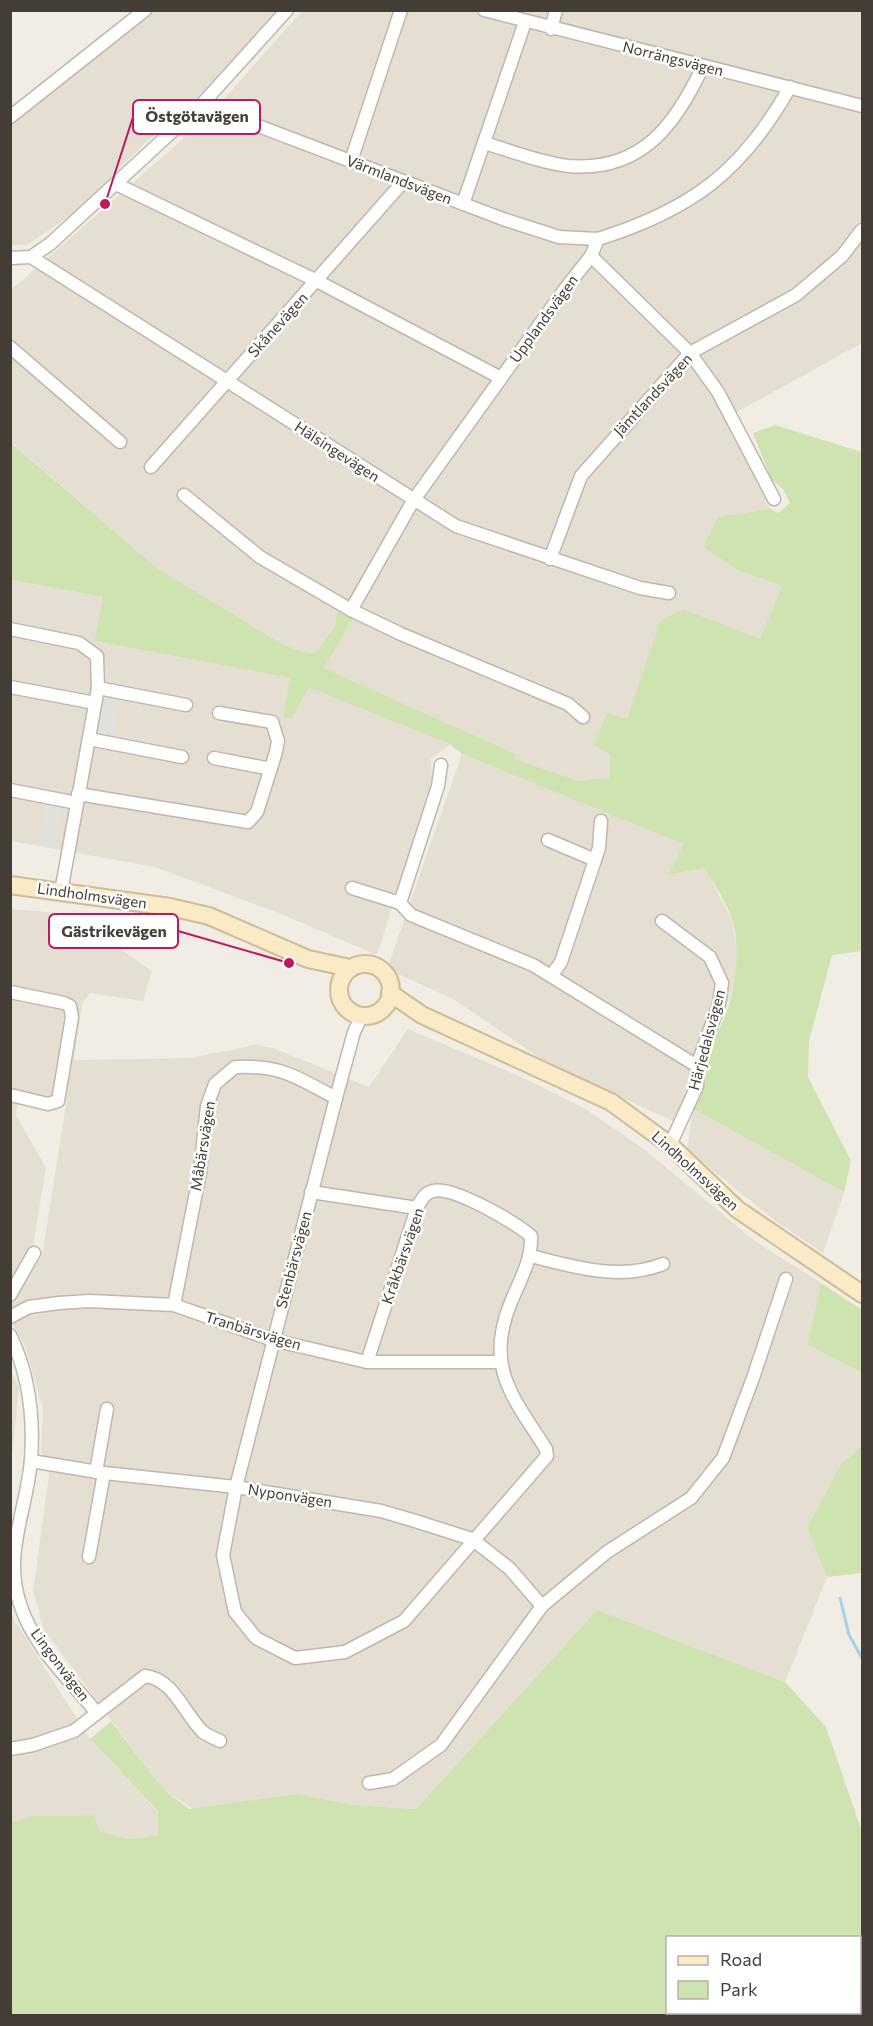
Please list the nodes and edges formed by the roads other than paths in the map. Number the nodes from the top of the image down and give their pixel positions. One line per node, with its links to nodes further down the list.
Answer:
1 (145, 10): 12 (street)
2 (287, 10): 10 (street)
3 (401, 10): 14 (street)
4 (484, 10): 6 (street, Norrängsvägen)
5 (556, 10): 7 (street)
6 (525, 22): 7 (street, Norrängsvägen); 13 (street)
7 (551, 29): 8 (street, Norrängsvägen)
8 (703, 66): 9 (street, Norrängsvägen); 13 (street)
9 (790, 87): 11 (street, Norrängsvägen); 19 (street)
10 (204, 102): 14 (street, Värmlandsvägen); 16 (street)
11 (862, 106)
12 (10, 117)
13 (484, 143): 17 (street)
14 (351, 161): 15 (street, Värmlandsvägen)
15 (403, 182): 17 (street, Värmlandsvägen); 23 (street, Skånevägen)
16 (116, 184): 21 (street); 23 (street)
17 (463, 204): 19 (street, Värmlandsvägen)
18 (862, 230): 25 (street, Jämtlandsvägen)
19 (598, 239): 20 (street, Upplandsvägen)
20 (591, 256): 25 (street); 26 (street, Upplandsvägen)
21 (31, 257): 22 (street); 27 (street, Hälsingevägen)
22 (10, 258)
23 (317, 281): 26 (street); 27 (street, Skånevägen)
24 (10, 347): 28 (street)
25 (690, 353): 31 (street); 33 (street, Jämtlandsvägen)
26 (501, 378): 32 (street, Upplandsvägen)
27 (226, 381): 29 (street, Skånevägen); 32 (street, Hälsingevägen)
28 (120, 442)
29 (151, 466)
30 (184, 495): 35 (street)
31 (774, 499)
32 (413, 501): 33 (street, Hälsingevägen); 35 (street, Upplandsvägen)
33 (550, 559): 34 (street, Hälsingevägen)
34 (669, 592)
35 (351, 610): 42 (street)
36 (10, 629): 38 (street)
37 (10, 687): 39 (street)
38 (98, 688): 39 (street); 40 (street)
39 (95, 703): 43 (street)
40 (186, 705)
41 (219, 713): 47 (street)
42 (583, 717)
43 (89, 739): 44 (street); 49 (street)
44 (182, 757)
45 (214, 758): 47 (street)
46 (441, 765): 56 (street)
47 (271, 769): 49 (street)
48 (10, 790): 49 (street)
49 (77, 798): 55 (street)
50 (601, 821): 52 (street)
51 (548, 840): 52 (street)
52 (595, 860): 60 (street)
53 (10, 885): 55 (main road, Lindholmsvägen)
54 (352, 888): 56 (street)
55 (61, 892): 58 (main road, Lindholmsvägen)
56 (400, 903): 60 (street)
57 (662, 921): 67 (street, Härjedalsvägen)
58 (308, 959): 59 (main road, Lindholmsvägen); 61 (main road, Lindholmsvägen)
59 (350, 969): 61 (main road); 63 (main road, Lindholmsvägen)
60 (552, 975): 67 (street)
61 (339, 988): 65 (main road, Lindholmsvägen)
62 (10, 992): 68 (street)
63 (390, 993): 64 (main road); 66 (main road, Lindholmsvägen)
64 (382, 1009): 65 (main road, Lindholmsvägen); 66 (main road, Lindholmsvägen)
65 (358, 1014): 69 (street, Stenbärsvägen)
66 (422, 1015): 70 (main road, Lindholmsvägen)
67 (697, 1066): 70 (street, Härjedalsvägen)
68 (10, 1095)
69 (336, 1098): 71 (street, Stenbärsvägen); 79 (street, Måbärsvägen)
70 (670, 1145): 77 (main road, Lindholmsvägen)
71 (311, 1192): 72 (street); 82 (street, Stenbärsvägen)
72 (417, 1208): 74 (street, Kråkbärsvägen); 84 (street, Kråkbärsvägen)
73 (34, 1253): 78 (street)
74 (531, 1256): 75 (street); 85 (street)
75 (663, 1264)
76 (786, 1279): 93 (street)
77 (862, 1294)
78 (10, 1295)
79 (174, 1305): 80 (street, Tranbärsvägen); 82 (street, Tranbärsvägen)
80 (10, 1317)
81 (10, 1335): 83 (street, Lingonvägen)
82 (273, 1340): 84 (street, Tranbärsvägen); 89 (street, Stenbärsvägen)
83 (15, 1360): 87 (street, Lingonvägen)
84 (368, 1362): 85 (street, Tranbärsvägen)
85 (499, 1362): 90 (street, Stenbärsvägen)
86 (107, 1409): 88 (street)
87 (31, 1461): 88 (street, Nyponvägen); 91 (street, Lingonvägen)
88 (100, 1473): 89 (street, Nyponvägen); 92 (street)
89 (236, 1487): 90 (street, Nyponvägen); 90 (street, Stenbärsvägen)
90 (472, 1539): 93 (street)
91 (13, 1542): 94 (street, Lingonvägen)
92 (89, 1557)
93 (542, 1606): 97 (street)
94 (96, 1712): 95 (street); 96 (street)
95 (220, 1741)
96 (10, 1749)
97 (369, 1783)

